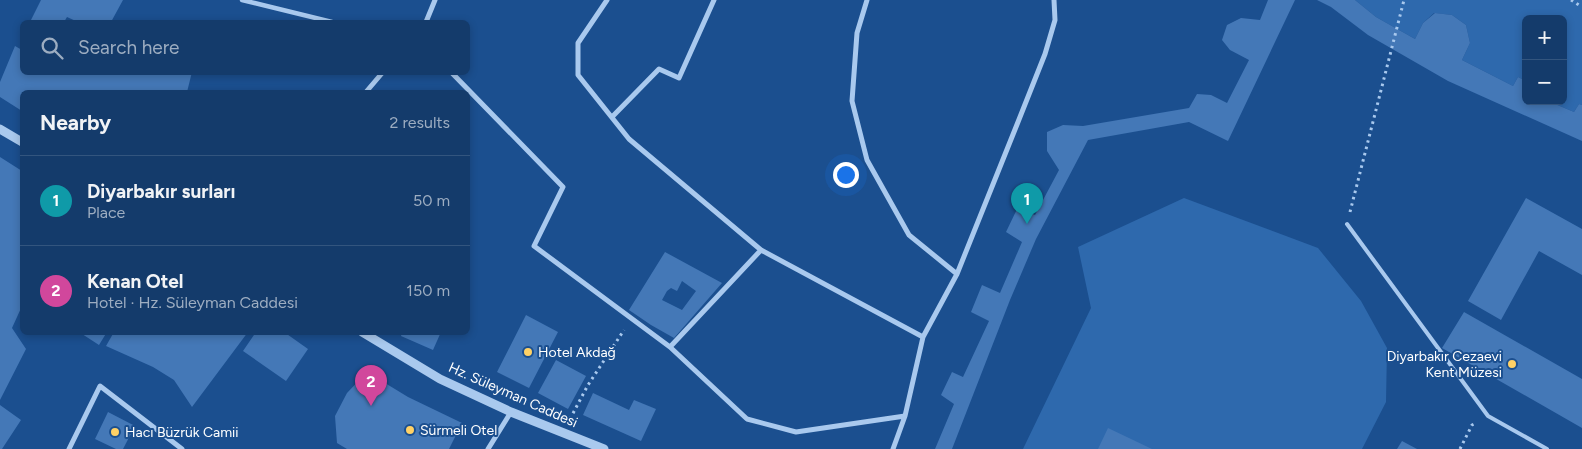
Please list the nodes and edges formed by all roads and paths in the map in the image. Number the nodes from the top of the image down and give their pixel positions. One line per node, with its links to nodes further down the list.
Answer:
1 (242, 0): 10 (street)
2 (435, 0): 11 (street)
3 (607, 0): 17 (street)
4 (714, 0): 17 (street)
5 (867, 0): 22 (street)
6 (1054, 0): 22 (street)
7 (1404, 0): 20 (path)
8 (1570, 0): 9 (path)
9 (1582, 7)
10 (324, 20)
11 (427, 20)
12 (381, 75): 14 (street)
13 (454, 75): 15 (street)
14 (368, 90)
15 (469, 90)
16 (470, 91): 23 (street)
17 (612, 116): 21 (street)
18 (0, 129): 19 (street)
19 (20, 141)
20 (1347, 224): 29 (lane)
21 (761, 250): 25 (street); 26 (street)
22 (957, 274): 25 (street)
23 (631, 319): 26 (street); 30 (path)
24 (367, 335): 27 (street, Hz. Süleyman Caddesi)
25 (923, 337): 28 (street)
26 (670, 347): 28 (street)
27 (510, 412): 30 (street, Hz. Süleyman Caddesi); 33 (street)
28 (904, 416): 35 (street)
29 (1488, 416): 36 (path); 37 (lane)
30 (563, 433): 34 (street, Hz. Süleyman Caddesi)
31 (70, 449): 32 (street)
32 (182, 449)
33 (488, 449)
34 (604, 449)
35 (893, 449)
36 (1460, 449)
37 (1547, 449)

